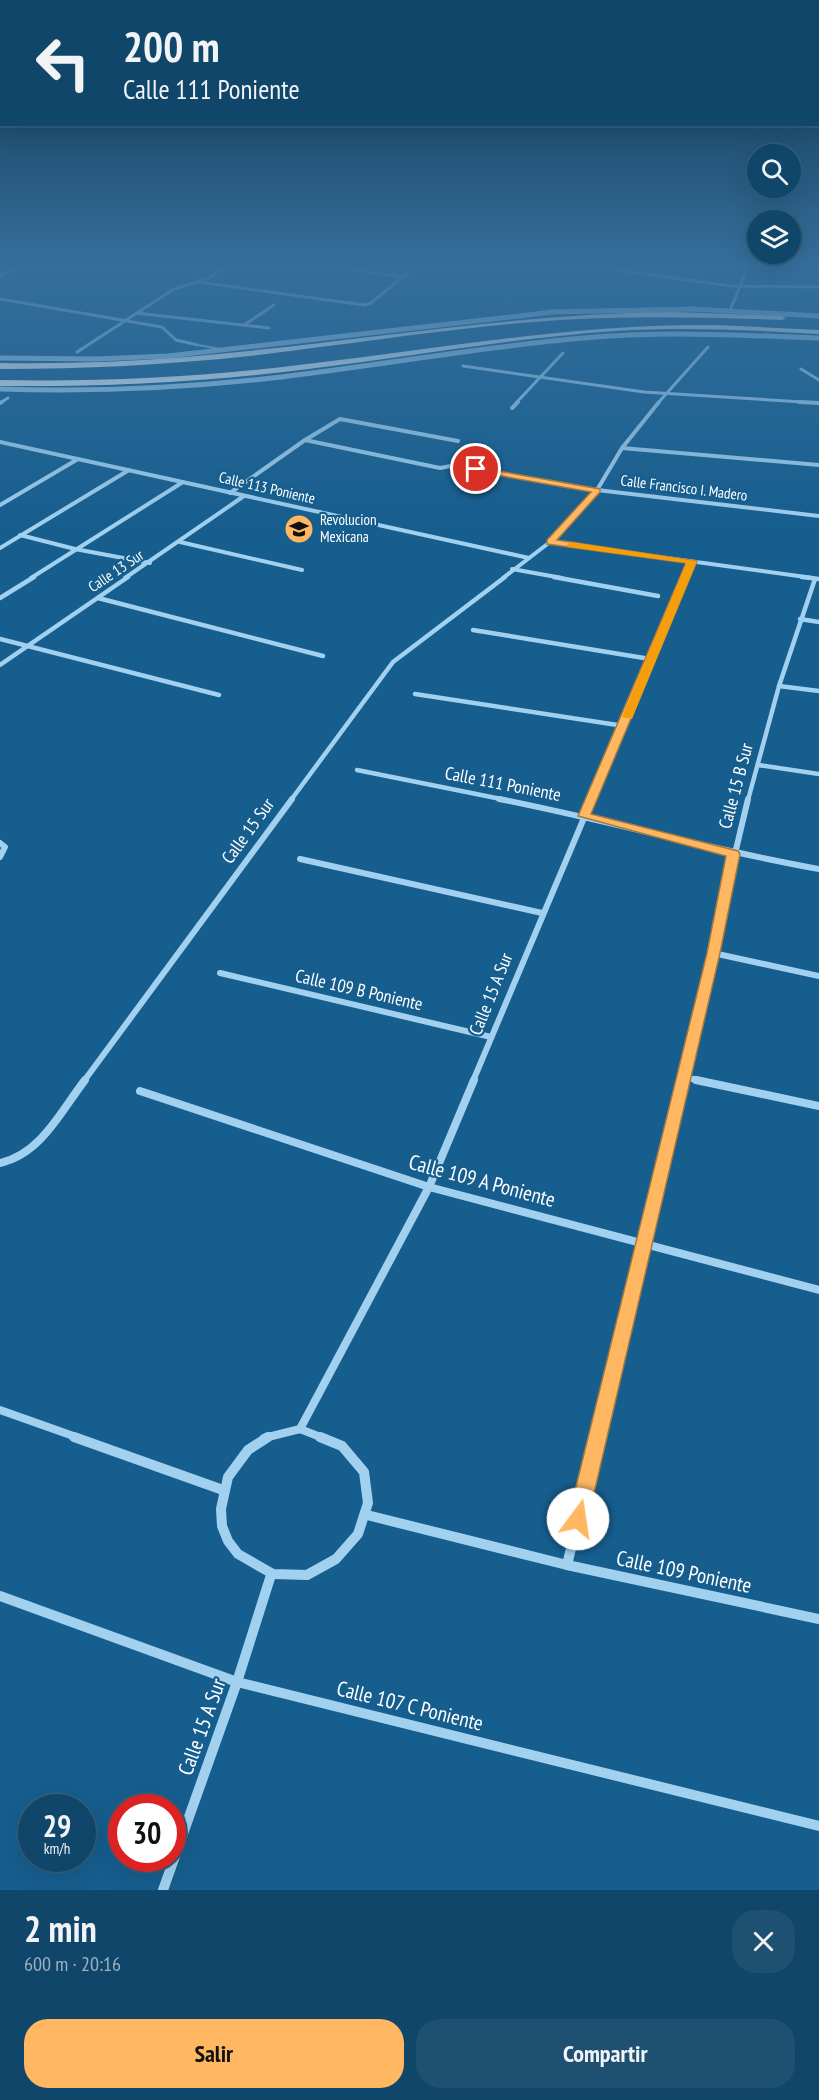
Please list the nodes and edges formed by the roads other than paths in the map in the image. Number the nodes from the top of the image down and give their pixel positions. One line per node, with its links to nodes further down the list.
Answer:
1 (76, 353): 9 (street)
2 (196, 353): 9 (street)
3 (252, 353): 10 (highway)
4 (412, 353): 15 (highway)
5 (461, 353): 16 (street)
6 (563, 353): 13 (street)
7 (702, 353): 17 (street, Calle 15 Sur)
8 (0, 358): 9 (street)
9 (69, 359)
10 (0, 366)
11 (463, 366): 13 (street)
12 (801, 369): 14 (street)
13 (539, 378): 17 (street); 21 (street)
14 (819, 380)
15 (0, 382)
16 (0, 389)
17 (665, 394): 19 (street); 25 (street, Calle 15 Sur)
18 (8, 398): 20 (street)
19 (819, 403)
20 (0, 404)
21 (512, 408)
22 (305, 440): 23 (street); 26 (street); 33 (street)
23 (458, 441)
24 (0, 442): 27 (street, Calle 113 Poniente)
25 (622, 448): 28 (street); 32 (street, Calle 15 Sur)
26 (469, 452)
27 (79, 459): 30 (street, Calle 113 Poniente); 35 (street)
28 (819, 465)
29 (476, 469): 32 (street, Calle Francisco I. Madero)
30 (129, 470): 31 (street, Calle 113 Poniente); 37 (street)
31 (183, 482): 33 (street, Calle 113 Poniente); 41 (street)
32 (597, 490): 36 (street, Calle Francisco I. Madero); 39 (street, Calle 15 Sur)
33 (230, 493): 34 (street, Calle 113 Poniente)
34 (244, 496): 38 (street, Calle 13 Sur); 42 (street, Calle 113 Poniente)
35 (0, 505)
36 (819, 516)
37 (20, 535): 40 (street); 41 (street)
38 (180, 542): 44 (street, Calle 13 Sur); 46 (street)
39 (550, 542): 42 (street, Calle 15 Sur); 43 (street)
40 (0, 548)
41 (75, 549): 44 (street); 49 (street)
42 (529, 558): 45 (street, Calle 15 Sur)
43 (692, 561): 47 (street); 57 (street, Calle 15 A Sur)
44 (151, 563): 50 (street, Calle 13 Sur)
45 (512, 569): 48 (street); 81 (street, Calle 15 Sur)
46 (302, 570)
47 (817, 579): 51 (street, Calle 15 B Sur)
48 (658, 596)
49 (0, 598)
50 (98, 598): 55 (street, Calle 13 Sur); 56 (street)
51 (800, 619): 52 (street); 59 (street, Calle 15 B Sur)
52 (819, 622)
53 (473, 630): 57 (street)
54 (0, 639): 55 (street)
55 (26, 646): 58 (street, Calle 13 Sur); 62 (street)
56 (323, 656)
57 (650, 659): 63 (street, Calle 15 A Sur)
58 (0, 665)
59 (779, 686): 60 (street); 64 (street, Calle 15 B Sur)
60 (819, 691)
61 (415, 694): 63 (street)
62 (219, 695)
63 (624, 726): 67 (street, Calle 15 A Sur)
64 (758, 765): 66 (street); 69 (street, Calle 15 B Sur)
65 (357, 770): 67 (street, Calle 111 Poniente)
66 (819, 774)
67 (584, 816): 69 (street, Calle 111 Poniente); 73 (street, Calle 15 A Sur)
68 (0, 843): 70 (street)
69 (733, 854): 72 (street, Calle 111 Poniente); 74 (street, Calle 15 B Sur)
70 (0, 857)
71 (300, 859): 73 (street)
72 (819, 869)
73 (542, 913): 77 (street, Calle 15 A Sur)
74 (714, 953): 76 (street); 78 (street, Calle 15 B Sur)
75 (220, 973): 77 (street, Calle 109 B Poniente)
76 (819, 976)
77 (491, 1037): 82 (street, Calle 15 A Sur)
78 (682, 1077): 80 (street); 83 (street, Calle 15 B Sur)
79 (140, 1091): 82 (street, Calle 109 A Poniente)
80 (819, 1106)
81 (0, 1163)
82 (429, 1187): 83 (street, Calle 109 A Poniente); 86 (street, Calle 15 A Sur)
83 (646, 1243): 84 (street, Calle 109 A Poniente); 89 (street, Calle 15 B Sur)
84 (819, 1290)
85 (0, 1410): 87 (street)
86 (300, 1430): 87 (street); 88 (street)
87 (223, 1490): 90 (street)
88 (367, 1515): 89 (street, Calle 109 Poniente); 90 (street)
89 (567, 1565): 92 (street, Calle 109 Poniente)
90 (271, 1575): 93 (street, Calle 15 A Sur)
91 (0, 1596): 93 (street, Calle 107 C Poniente)
92 (819, 1619)
93 (237, 1682): 94 (street, Calle 107 C Poniente); 95 (street, Calle 15 A Sur)
94 (819, 1826)
95 (163, 1890)

